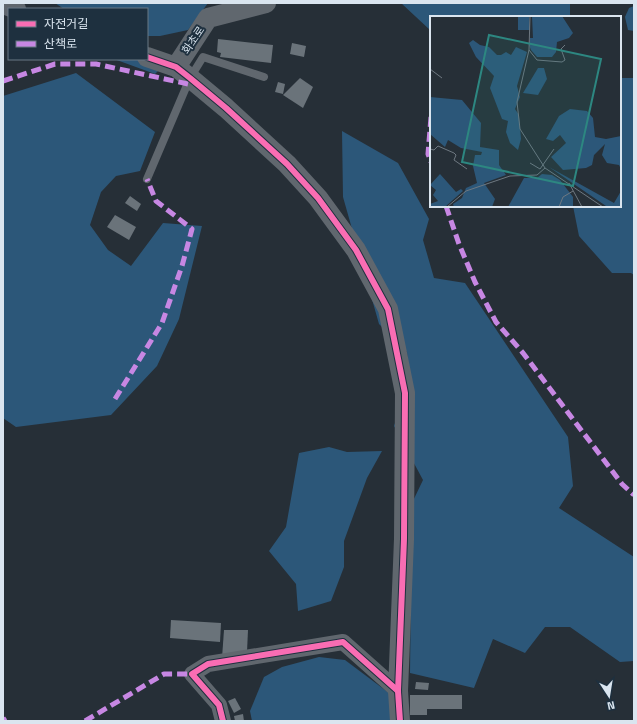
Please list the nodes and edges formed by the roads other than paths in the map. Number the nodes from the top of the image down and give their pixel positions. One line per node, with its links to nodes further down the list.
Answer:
1 (266, 3): 5 (street, 화초로)
2 (3, 4): 3 (street)
3 (13, 8)
4 (148, 57): 5 (street)
5 (183, 73): 6 (lane); 7 (lane); 8 (street)
6 (264, 77)
7 (147, 179)
8 (398, 691): 9 (street); 10 (street)
9 (223, 721)
10 (400, 721)

